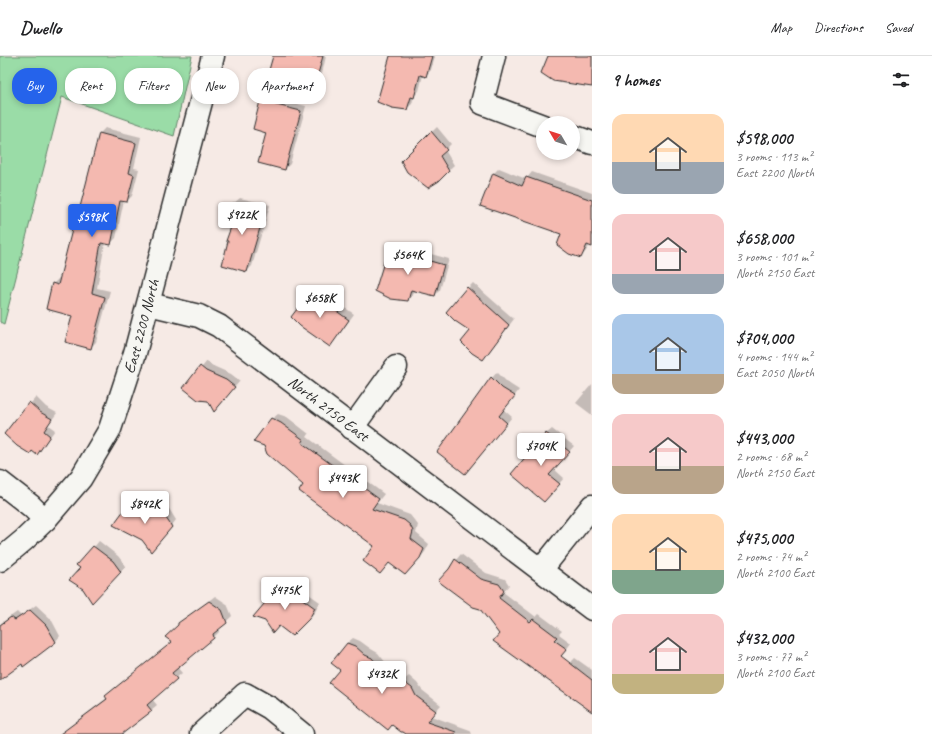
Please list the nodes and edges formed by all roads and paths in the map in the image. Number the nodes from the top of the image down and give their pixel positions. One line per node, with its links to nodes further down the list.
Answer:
1 (213, 56): 6 (street, East 2200 North)
2 (494, 56): 3 (street)
3 (536, 123)
4 (580, 139): 5 (street)
5 (592, 143)
6 (149, 304): 8 (street, North 2150 East); 11 (street, East 2200 North)
7 (396, 367): 8 (street)
8 (352, 428): 13 (street, North 2150 East)
9 (0, 482): 11 (street)
10 (592, 506): 13 (street)
11 (46, 520): 12 (street, East 2200 North)
12 (0, 560)
13 (541, 570): 14 (street, North 2150 East)
14 (592, 609)
15 (201, 734): 16 (street)
16 (302, 734)

